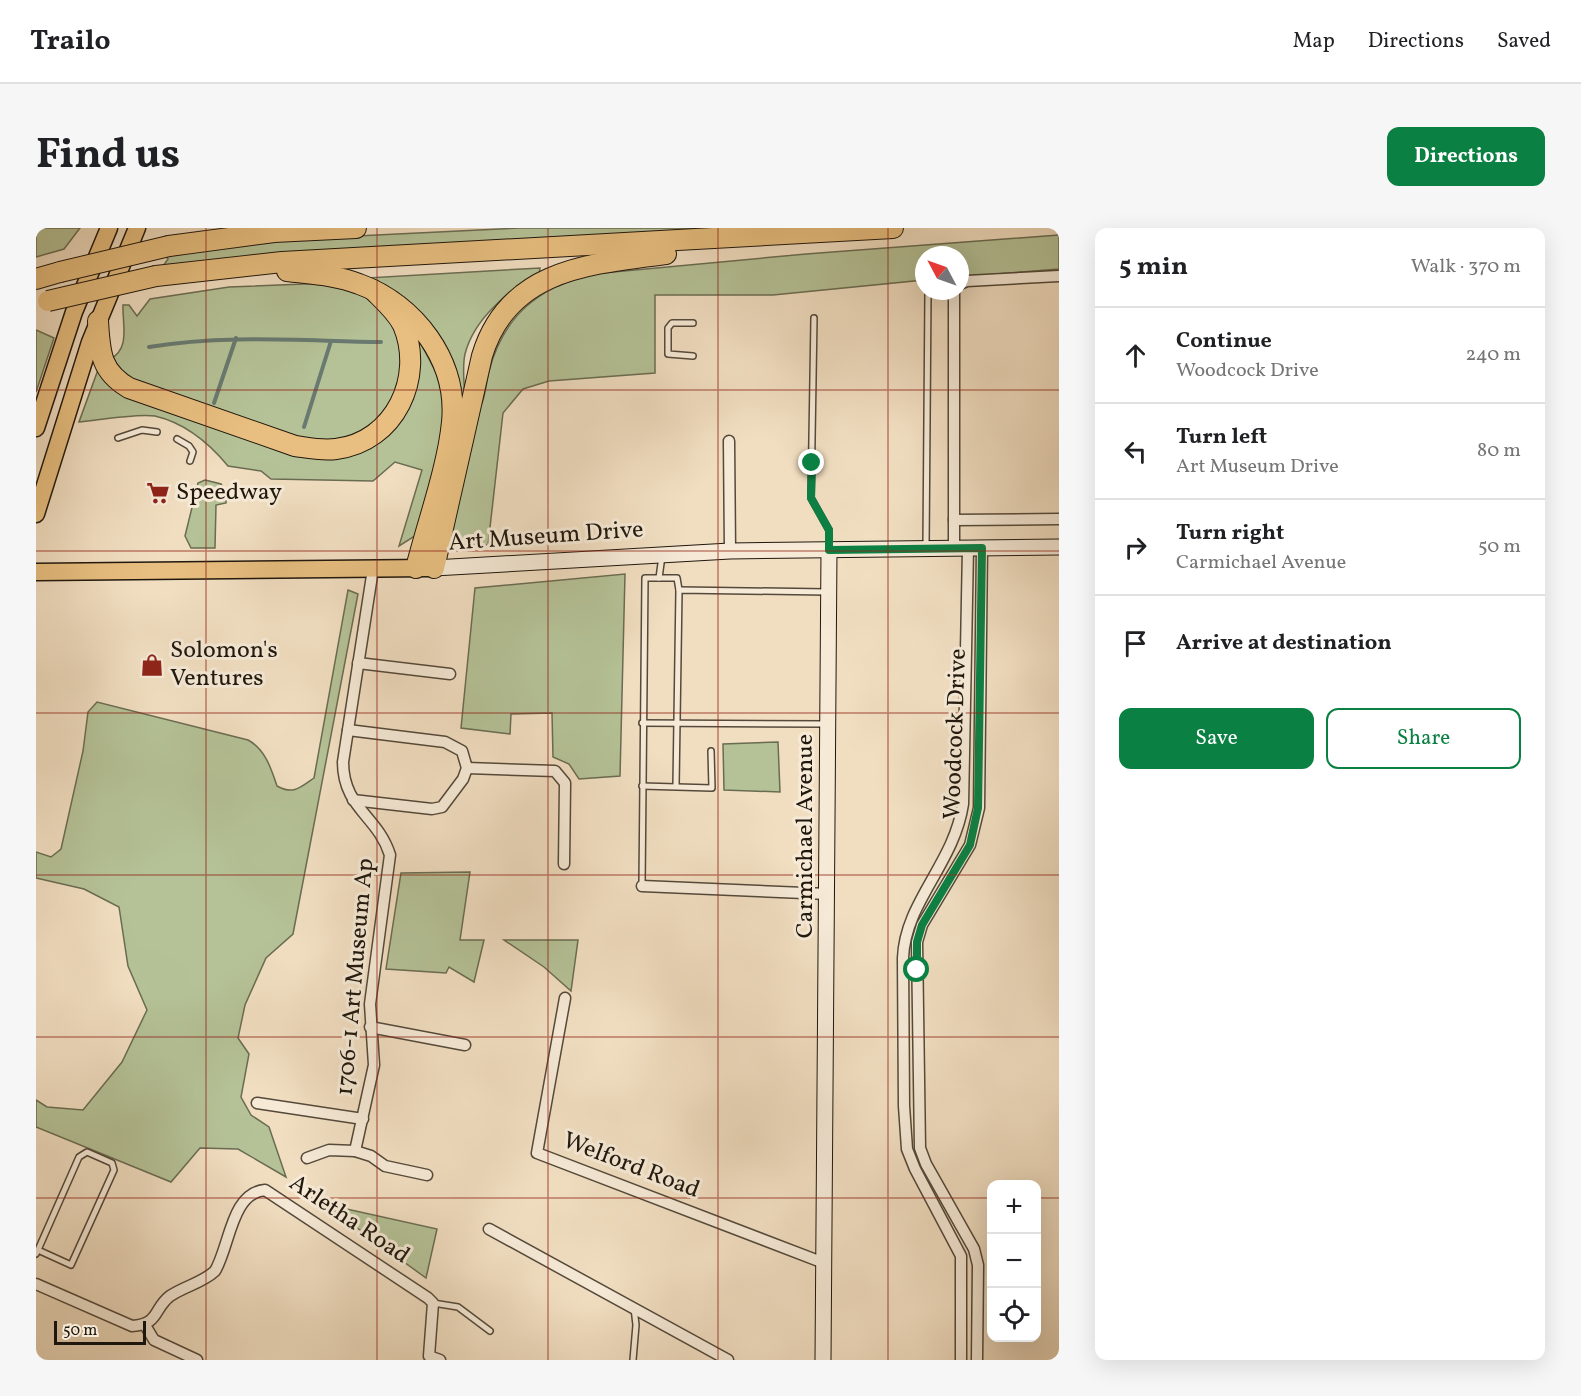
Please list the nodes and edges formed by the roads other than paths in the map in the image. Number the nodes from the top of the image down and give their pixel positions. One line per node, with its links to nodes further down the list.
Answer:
1 (109, 228): 20 (main road)
2 (137, 228): 17 (main road)
3 (237, 228): 7 (highway)
4 (356, 228): 7 (highway)
5 (893, 228): 6 (highway)
6 (835, 232): 8 (highway); 35 (highway)
7 (169, 246): 10 (highway, bridge)
8 (215, 267): 12 (highway); 15 (highway, bridge)
9 (1059, 276): 11 (street)
10 (36, 279)
11 (969, 281)
12 (373, 290): 17 (highway); 35 (highway)
13 (928, 300): 31 (lane)
14 (954, 300): 28 (street)
15 (42, 303)
16 (814, 318): 32 (lane, Carmichael Avenue)
17 (98, 321): 26 (main road)
18 (693, 323): 19 (lane)
19 (693, 356)
20 (36, 428)
21 (157, 432): 22 (lane)
22 (118, 438)
23 (177, 439): 25 (lane)
24 (729, 441): 33 (street)
25 (190, 461)
26 (36, 514)
27 (1059, 519): 28 (street)
28 (954, 520): 30 (street)
29 (1059, 547): 30 (street, Art Museum Drive)
30 (968, 548): 31 (street, Art Museum Drive); 76 (street, Woodcock Drive); 77 (street, Woodcock Drive)
31 (926, 549): 32 (street, Art Museum Drive)
32 (829, 550): 33 (street, Art Museum Drive); 40 (street, Carmichael Avenue)
33 (730, 551): 34 (street, Art Museum Drive)
34 (662, 554): 35 (street, Art Museum Drive); 38 (lane)
35 (425, 568): 36 (main road, Art Museum Drive)
36 (373, 569): 37 (main road, Art Museum Drive); 41 (street, 1706-1 Art Museum Ap)
37 (36, 572)
38 (659, 578): 39 (lane); 43 (lane)
39 (679, 590): 40 (lane); 44 (lane)
40 (828, 592): 45 (street, Carmichael Avenue)
41 (358, 663): 42 (street); 46 (street, 1706-1 Art Museum Ap)
42 (450, 674)
43 (642, 723): 44 (lane); 49 (lane)
44 (677, 723): 45 (lane); 50 (lane)
45 (829, 724): 54 (street, Carmichael Avenue)
46 (348, 730): 48 (street); 51 (street, 1706-1 Art Museum Ap)
47 (711, 751): 50 (lane)
48 (467, 768): 51 (street); 52 (street)
49 (642, 786): 50 (lane); 53 (lane)
50 (676, 786)
51 (353, 800): 56 (street, 1706-1 Art Museum Ap)
52 (564, 864)
53 (642, 886): 54 (street)
54 (828, 894): 65 (street, Carmichael Avenue)
55 (565, 998): 65 (street, Welford Road)
56 (370, 1027): 57 (street); 59 (street, 1706-1 Art Museum Ap)
57 (465, 1045)
58 (257, 1103): 59 (street)
59 (363, 1119): 60 (street, 1706-1 Art Museum Ap)
60 (355, 1151): 61 (street); 62 (street)
61 (307, 1158)
62 (427, 1175)
63 (489, 1229): 68 (street)
64 (37, 1252): 64 (lane)
65 (824, 1263): 75 (street, Carmichael Avenue)
66 (36, 1284): 69 (street)
67 (433, 1304): 69 (street, Arletha Road); 70 (lane); 71 (street)
68 (634, 1308): 73 (lane); 74 (street)
69 (145, 1325): 72 (street)
70 (490, 1331)
71 (433, 1359)
72 (197, 1360)
73 (633, 1360)
74 (728, 1360)
75 (823, 1360)
76 (961, 1360)
77 (977, 1360)

